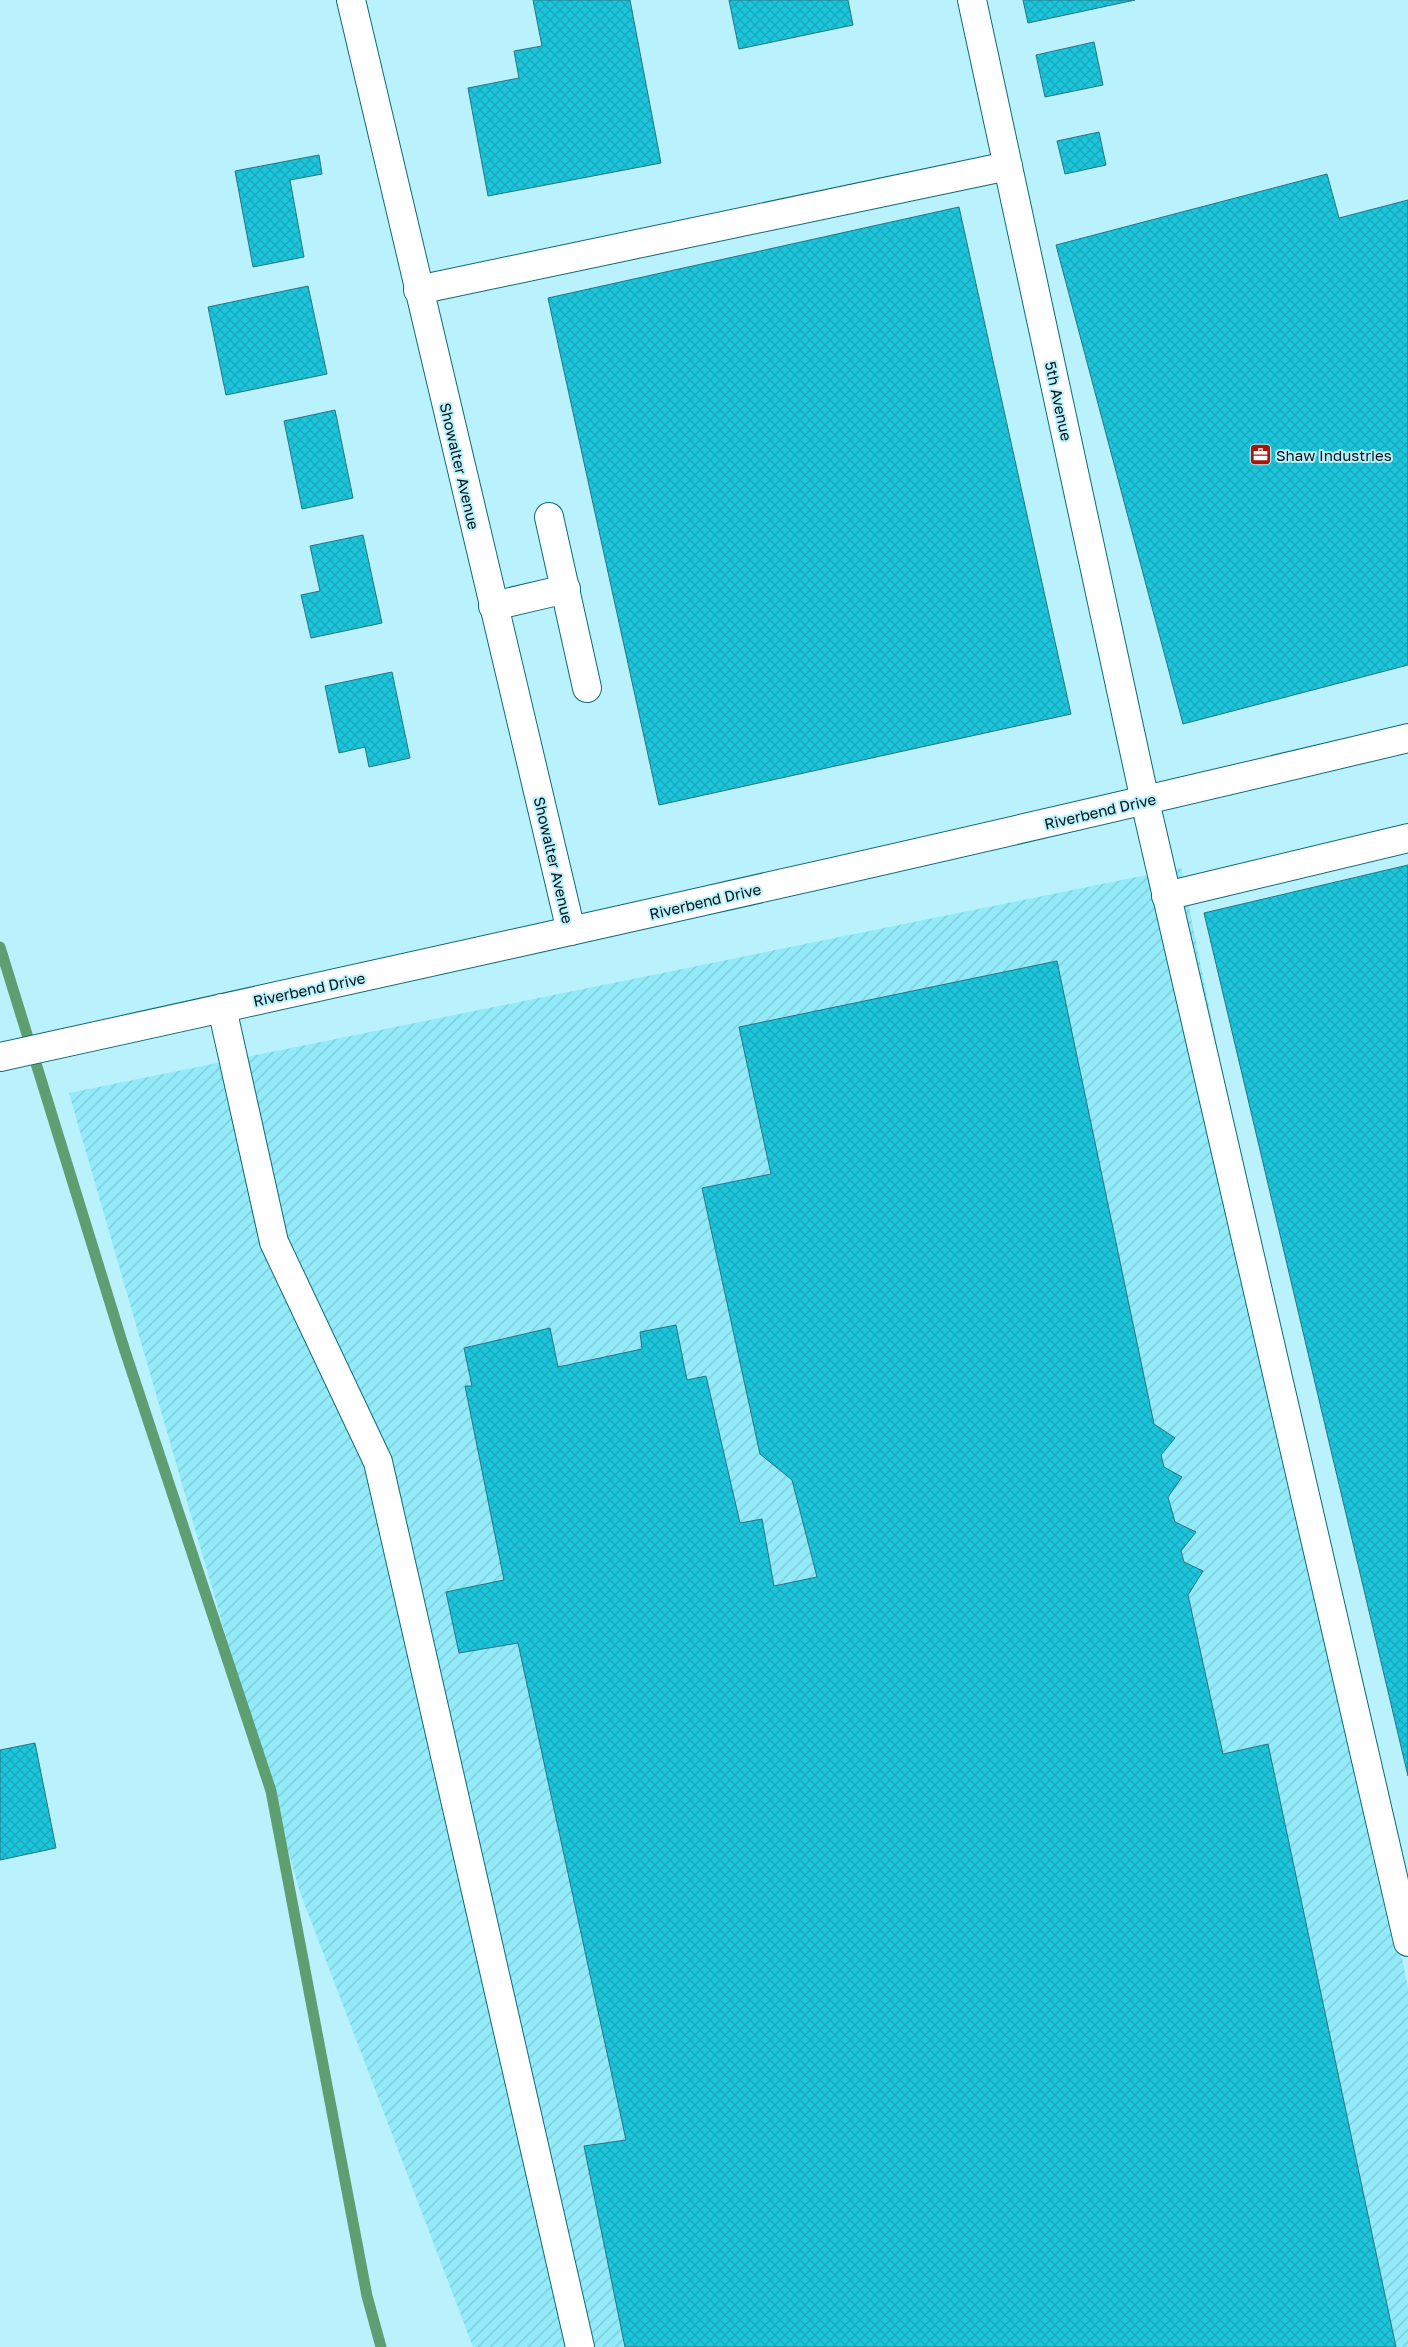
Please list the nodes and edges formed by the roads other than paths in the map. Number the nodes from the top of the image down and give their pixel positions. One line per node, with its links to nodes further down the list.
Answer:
1 (351, 0): 4 (street, Showalter Avenue)
2 (972, 0): 3 (street, 5th Avenue)
3 (1008, 166): 4 (street); 10 (street, 5th Avenue)
4 (418, 290): 7 (street, Showalter Avenue)
5 (549, 517): 6 (street)
6 (566, 588): 7 (street); 8 (street)
7 (493, 606): 13 (street, Showalter Avenue)
8 (587, 688)
9 (1408, 738): 10 (street, Riverbend Drive)
10 (1144, 801): 12 (street, 5th Avenue); 13 (street, Riverbend Drive)
11 (1408, 838): 12 (street)
12 (1166, 896): 16 (street, 5th Avenue)
13 (571, 931): 14 (street, Riverbend Drive)
14 (222, 1008): 15 (street, Riverbend Drive); 17 (street)
15 (0, 1057)
16 (1408, 1942)
17 (580, 2347)

